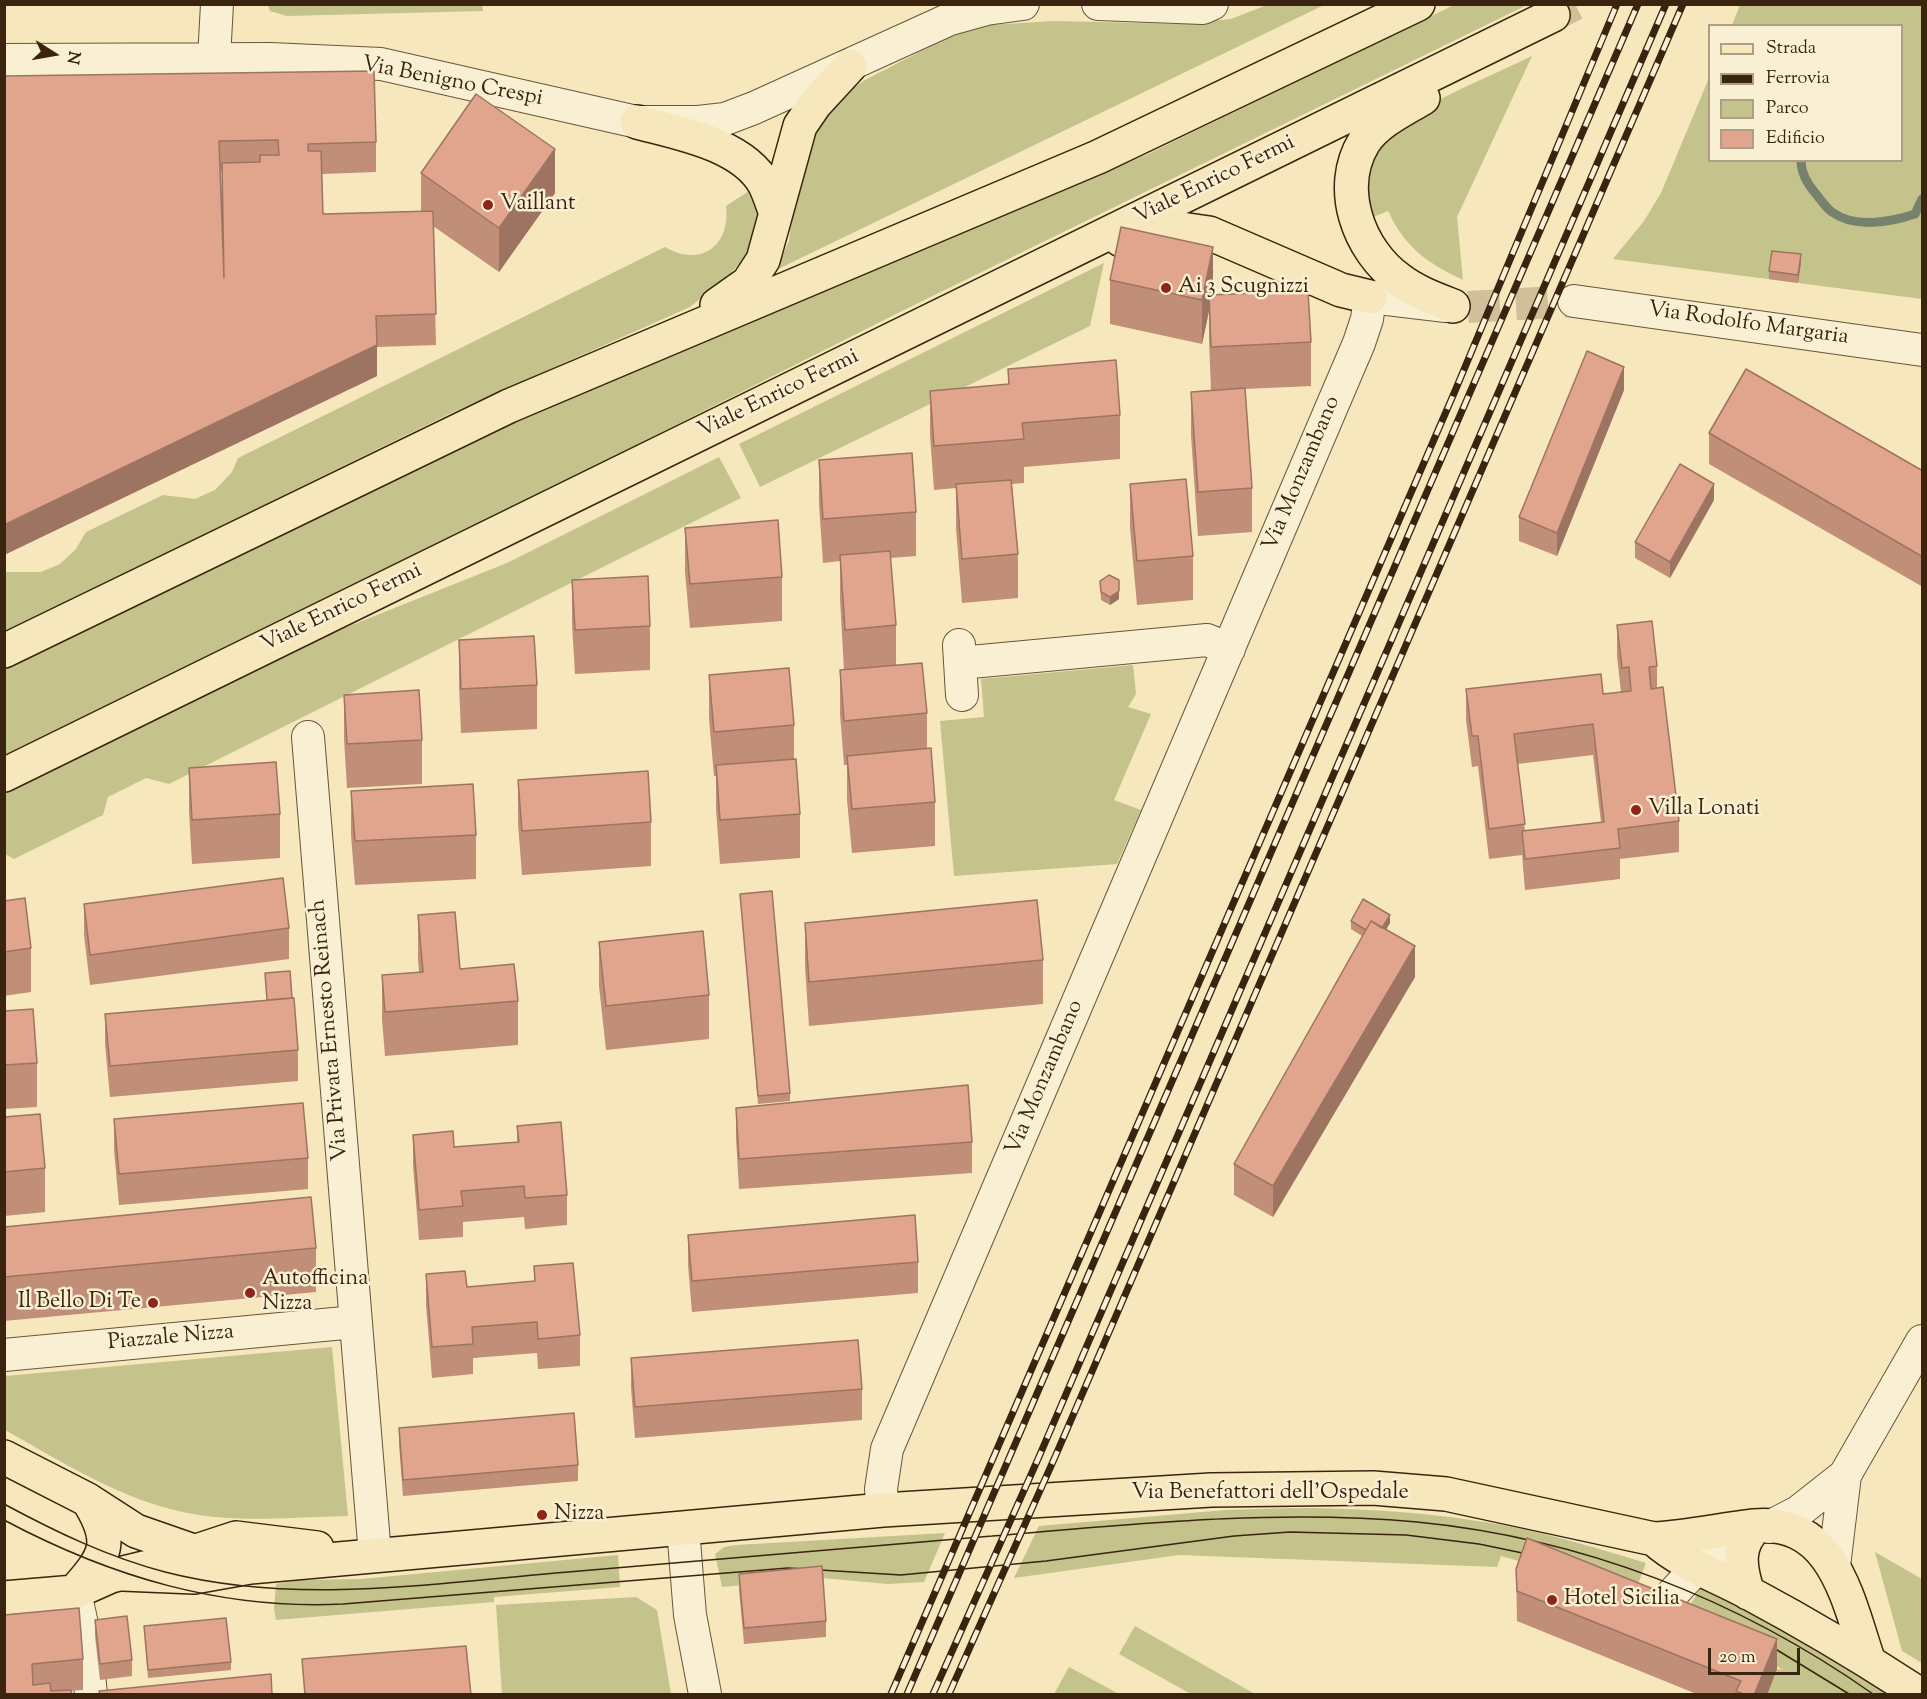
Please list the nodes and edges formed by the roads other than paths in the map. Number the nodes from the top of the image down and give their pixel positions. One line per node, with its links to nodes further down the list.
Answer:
1 (217, 4): 6 (street)
2 (1023, 4): 8 (street)
3 (1098, 4): 4 (street)
4 (1212, 4)
5 (1418, 4): 15 (main road)
6 (214, 59): 7 (street, Via Benigno Crespi); 9 (street, Via Benigno Crespi)
7 (4, 60)
8 (850, 66): 9 (street, Via Benigno Crespi); 10 (main road)
9 (637, 122): 10 (main road)
10 (775, 211): 15 (main road)
11 (1075, 249): 12 (main road); 14 (main road, Viale Enrico Fermi); 21 (main road, Viale Enrico Fermi)
12 (1370, 297): 14 (street); 17 (street, Via Monzambano)
13 (1574, 301): 16 (street, Via Rodolfo Margaria)
14 (1461, 306)
15 (678, 333): 18 (main road)
16 (1923, 350)
17 (1229, 649): 19 (street); 28 (street, Via Monzambano)
18 (4, 651)
19 (962, 695)
20 (308, 737): 22 (street, Via Privata Ernesto Reinach)
21 (4, 775)
22 (355, 1322): 24 (street, Piazzale Nizza); 34 (street)
23 (1923, 1341): 26 (street)
24 (4, 1355)
25 (4, 1457): 27 (main road)
26 (1845, 1475): 30 (street); 38 (street)
27 (88, 1500): 31 (main road); 33 (main road); 39 (main road)
28 (883, 1510): 29 (main road, Via Benefattori dell'Ospedale); 32 (main road, Via Benefattori dell'Ospedale)
29 (683, 1528): 34 (main road, Via Benefattori dell'Ospedale); 46 (street)
30 (1758, 1529): 32 (main road); 36 (street); 38 (main road); 40 (main road)
31 (236, 1538): 33 (main road); 34 (main road)
32 (1654, 1539): 36 (main road, Via Benefattori dell'Ospedale)
33 (192, 1551): 35 (main road); 37 (main road)
34 (375, 1555): 35 (main road)
35 (250, 1567): 37 (main road)
36 (1696, 1568): 40 (main road, Via Benefattori dell'Ospedale); 43 (street)
37 (123, 1574): 39 (main road)
38 (1839, 1578): 42 (main road); 44 (main road)
39 (75, 1592): 41 (main road); 45 (street)
40 (1748, 1593): 42 (main road, Via Benefattori dell'Ospedale)
41 (4, 1598)
42 (1783, 1613): 44 (main road, Via Benefattori dell'Ospedale)
43 (1654, 1618)
44 (1869, 1662): 47 (main road, Via Benefattori dell'Ospedale)
45 (91, 1695)
46 (705, 1695)
47 (1919, 1695)

